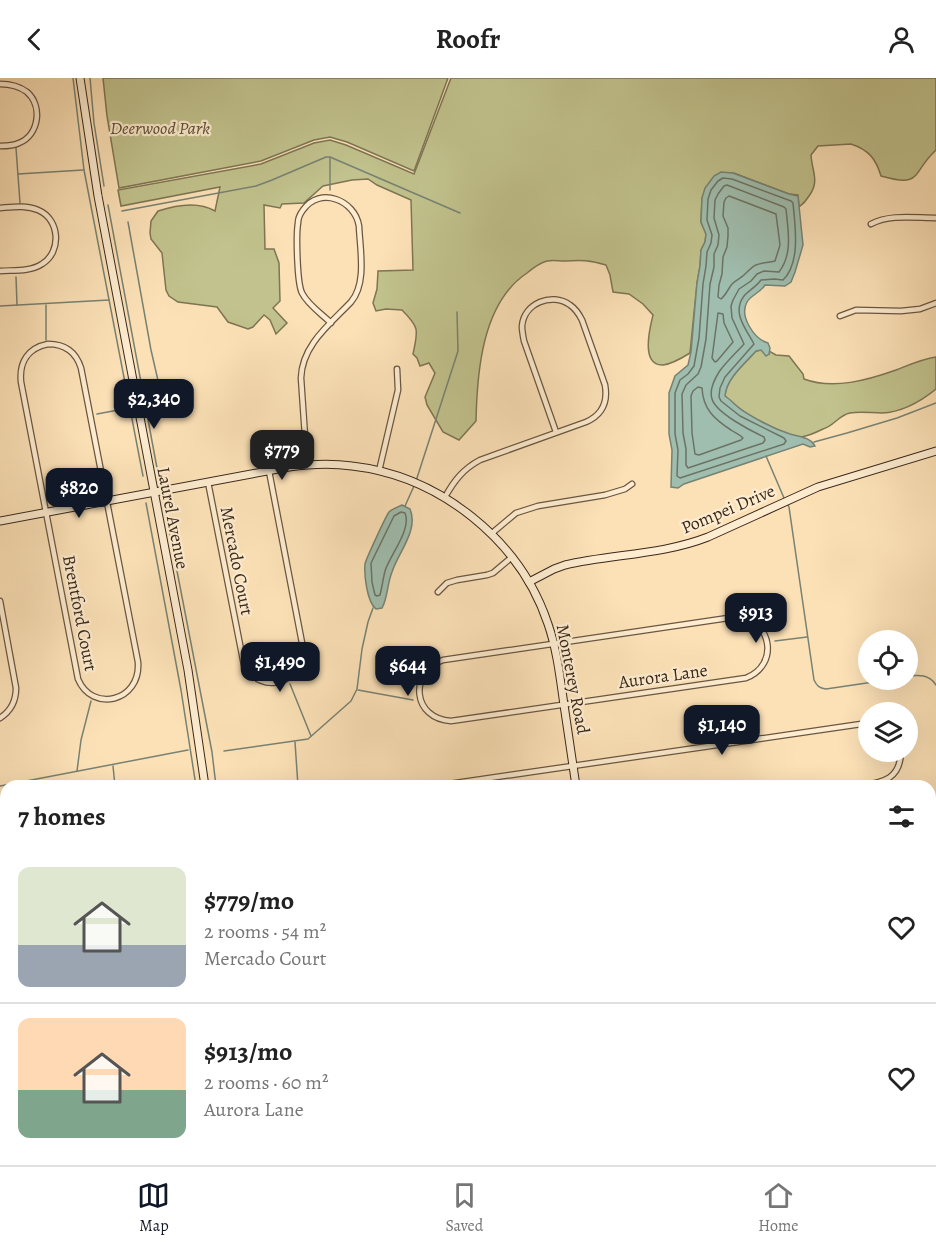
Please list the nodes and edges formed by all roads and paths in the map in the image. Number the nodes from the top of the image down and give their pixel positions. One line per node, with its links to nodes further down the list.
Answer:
1 (80, 78): 19 (street, Laurel Avenue)
2 (0, 84): 3 (street)
3 (0, 146)
4 (0, 208): 7 (street)
5 (936, 218): 6 (street)
6 (871, 224)
7 (0, 271)
8 (936, 303): 9 (street)
9 (840, 316)
10 (332, 323): 10 (street); 14 (street)
11 (397, 369): 16 (street)
12 (556, 432): 12 (street); 20 (street)
13 (936, 452): 26 (street, Pompei Drive)
14 (307, 465): 15 (street, Monterey Road); 16 (street, Monterey Road)
15 (269, 471): 17 (street, Monterey Road); 17 (street, Mercado Court)
16 (379, 471): 20 (street, Monterey Road)
17 (208, 482): 19 (street, Monterey Road)
18 (632, 484): 24 (street)
19 (153, 492): 21 (street, Monterey Road); 35 (street, Laurel Avenue)
20 (445, 497): 24 (street, Monterey Road)
21 (107, 501): 22 (street, Monterey Road); 22 (street, Brentford Court); 22 (street, Brentford Court)
22 (46, 513): 23 (street, Monterey Road)
23 (0, 521)
24 (491, 534): 25 (street, Monterey Road)
25 (512, 557): 26 (street, Monterey Road); 27 (street)
26 (529, 582): 29 (street, Monterey Road)
27 (438, 592)
28 (0, 601): 31 (street)
29 (554, 644): 30 (street, Monterey Road); 30 (street, Aurora Lane); 30 (street, Aurora Lane)
30 (564, 705): 34 (street, Monterey Road)
31 (0, 718)
32 (858, 724): 34 (street)
33 (900, 762): 38 (street)
34 (573, 766): 36 (street); 37 (street, Monterey Road)
35 (204, 780)
36 (476, 780)
37 (575, 780)
38 (885, 780)

